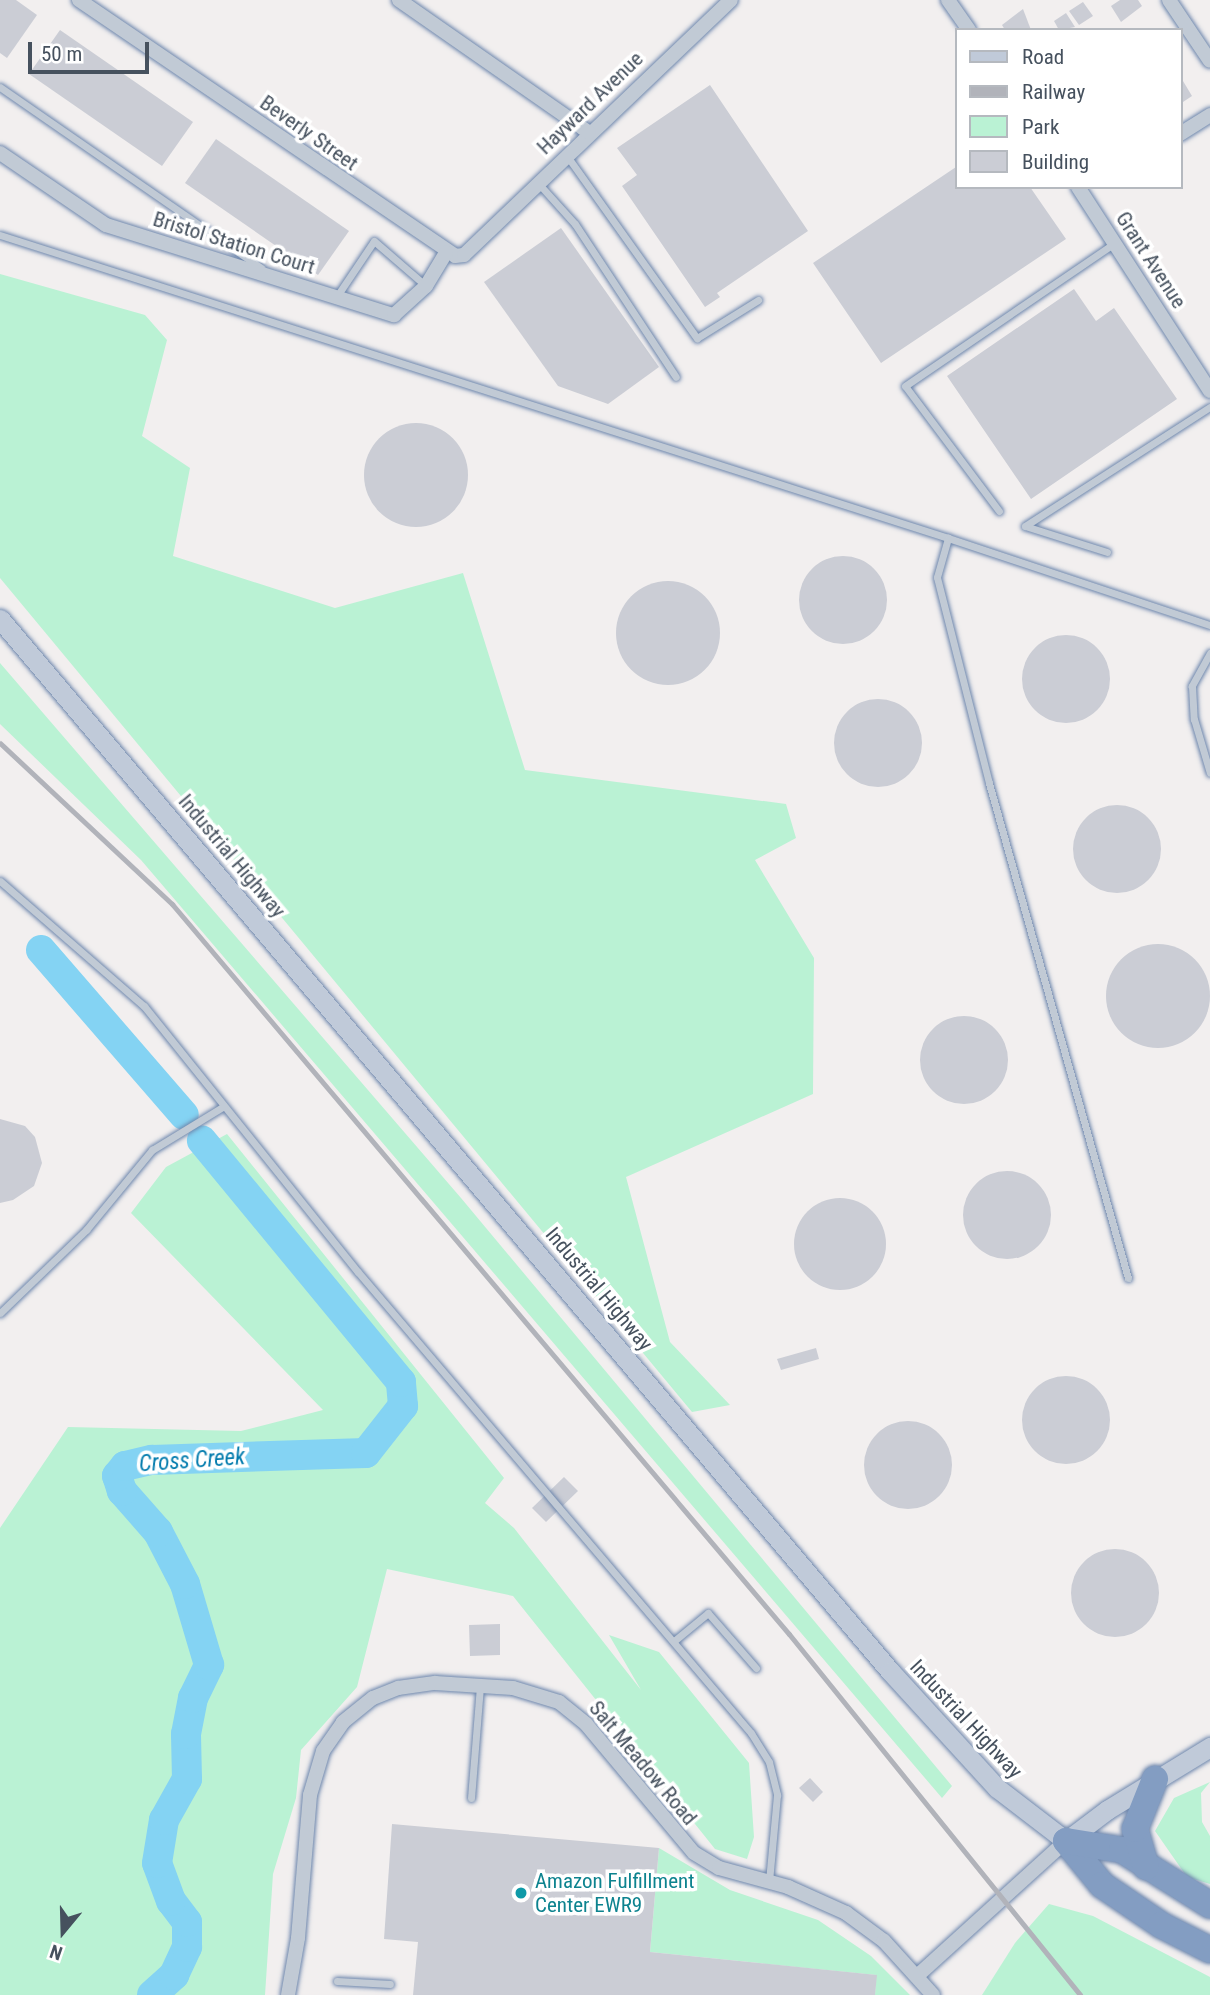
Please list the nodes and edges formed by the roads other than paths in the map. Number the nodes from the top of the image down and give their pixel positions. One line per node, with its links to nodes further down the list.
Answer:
1 (79, 0): 18 (street, Beverly Street)
2 (399, 0): 10 (street)
3 (731, 0): 10 (street, Hayward Avenue)
4 (948, 0): 6 (street)
5 (1169, 0): 7 (street)
6 (968, 28)
7 (1210, 61)
8 (0, 87): 19 (lane)
9 (1210, 115): 11 (street)
10 (589, 132): 13 (street, Hayward Avenue)
11 (1182, 133)
12 (0, 153): 19 (street, Bristol Station Court)
13 (567, 155): 14 (street, Hayward Avenue); 22 (lane)
14 (537, 183): 18 (street, Hayward Avenue); 23 (lane)
15 (1081, 192): 17 (street, Grant Avenue)
16 (0, 235): 27 (lane)
17 (1116, 243): 24 (street, Grant Avenue); 26 (lane)
18 (446, 253): 20 (street, Bristol Station Court)
19 (274, 277): 21 (street, Bristol Station Court)
20 (428, 283): 21 (street, Bristol Station Court); 21 (lane)
21 (337, 297)
22 (758, 300)
23 (676, 377)
24 (1210, 391)
25 (1210, 407): 28 (lane)
26 (999, 511)
27 (948, 538): 30 (lane); 35 (lane)
28 (1107, 552)
29 (0, 619): 43 (main road, Industrial Highway)
30 (1210, 625)
31 (1210, 653): 32 (lane)
32 (1210, 773)
33 (0, 881): 34 (lane)
34 (224, 1105): 36 (lane); 37 (lane)
35 (1128, 1278)
36 (0, 1313)
37 (674, 1641): 38 (lane); 45 (lane)
38 (756, 1668)
39 (480, 1685): 42 (lane); 45 (street, Salt Meadow Road); 51 (street, Salt Meadow Road)
40 (1210, 1747): 41 (main road)
41 (1156, 1779): 43 (main road); 44 (highway)
42 (471, 1798)
43 (1066, 1841): 44 (highway); 47 (highway); 48 (street)
44 (1146, 1867): 46 (highway)
45 (769, 1882): 48 (street, Salt Meadow Road)
46 (1210, 1905)
47 (1210, 1950)
48 (917, 1976): 52 (street, Salt Meadow Road)
49 (337, 1981): 50 (lane)
50 (390, 1984)
51 (288, 1995)
52 (933, 1995)

